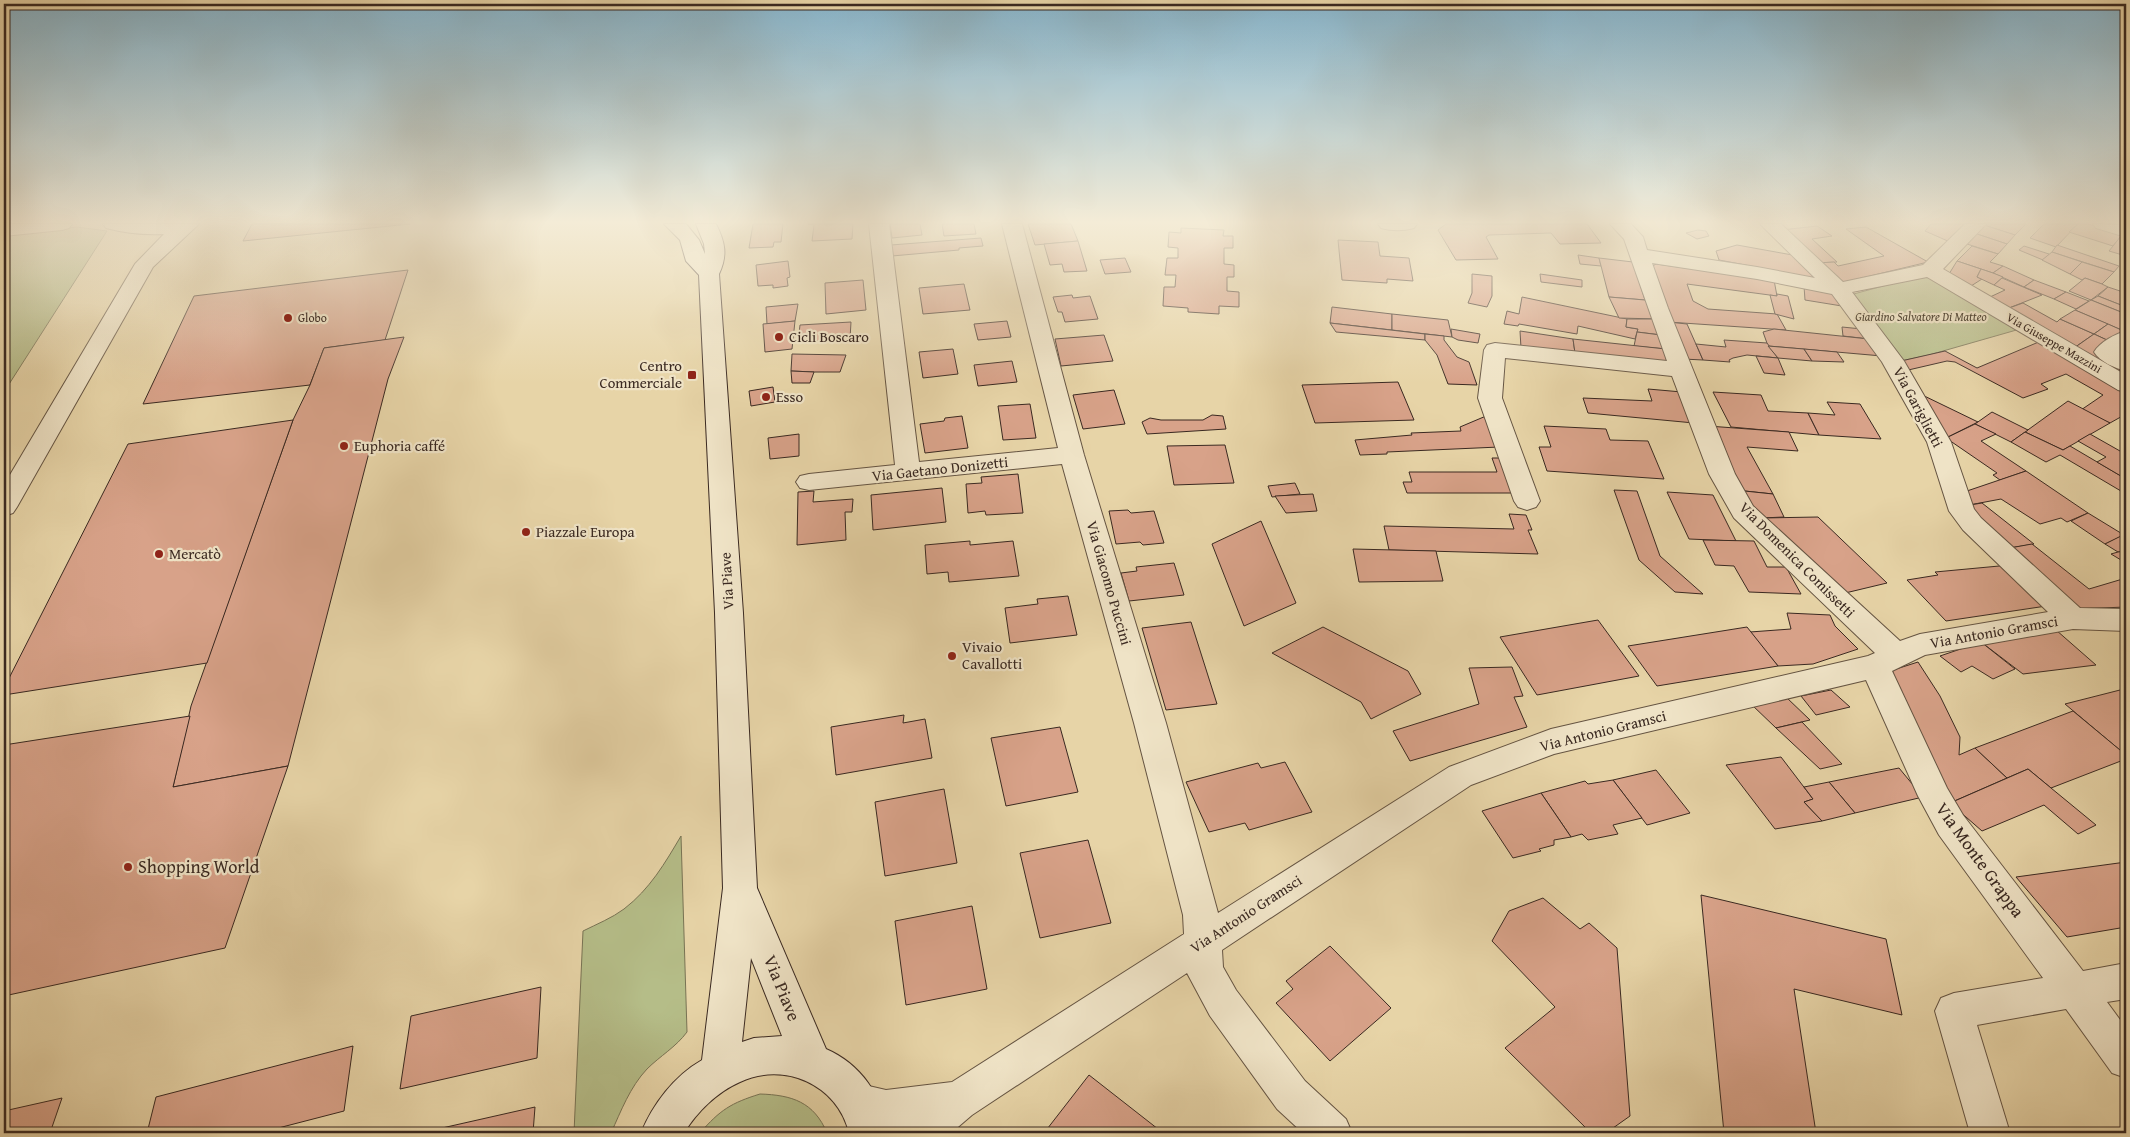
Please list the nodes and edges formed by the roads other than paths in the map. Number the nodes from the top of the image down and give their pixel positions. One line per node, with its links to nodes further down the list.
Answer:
1 (137, 277): 19 (street)
2 (709, 277): 23 (street, Via Piave)
3 (884, 277): 16 (street)
4 (1026, 277): 15 (street, Via Giacomo Puccini)
5 (1647, 277): 13 (street, Via Domenica Comissetti)
6 (1778, 277): 10 (street)
7 (1826, 277): 10 (street, Via Gariglietti)
8 (1896, 277): 10 (street)
9 (1942, 277): 14 (street, Via Giuseppe Mazzini)
10 (1838, 289): 20 (street, Via Gariglietti)
11 (2126, 338): 12 (street)
12 (2126, 364)
13 (1682, 370): 18 (street); 22 (street, Via Domenica Comissetti)
14 (2126, 385)
15 (1072, 455): 16 (street, Via Gaetano Donizetti); 24 (street, Via Giacomo Puccini)
16 (908, 472): 17 (street, Via Gaetano Donizetti)
17 (809, 482)
18 (1527, 501)
19 (4, 507)
20 (2073, 618): 21 (street, Via Antonio Gramsci); 22 (street, Via Antonio Gramsci)
21 (2126, 620)
22 (1885, 660): 24 (street, Via Antonio Gramsci); 26 (street, Via Monte Grappa)
23 (740, 888): 28 (street, Via Piave); 29 (street, Via Piave)
24 (1202, 942): 30 (street, Via Antonio Gramsci); 34 (street, Via Giacomo Puccini)
25 (2126, 980): 26 (street)
26 (2076, 990): 27 (street, Via Monte Grappa); 35 (street)
27 (2126, 1059)
28 (811, 1060): 29 (street); 31 (street)
29 (720, 1070): 32 (street)
30 (958, 1101): 31 (street, Via Antonio Gramsci); 33 (street, Via Antonio Gramsci)
31 (865, 1119)
32 (662, 1133)
33 (921, 1133)
34 (1332, 1133)
35 (1990, 1133)

